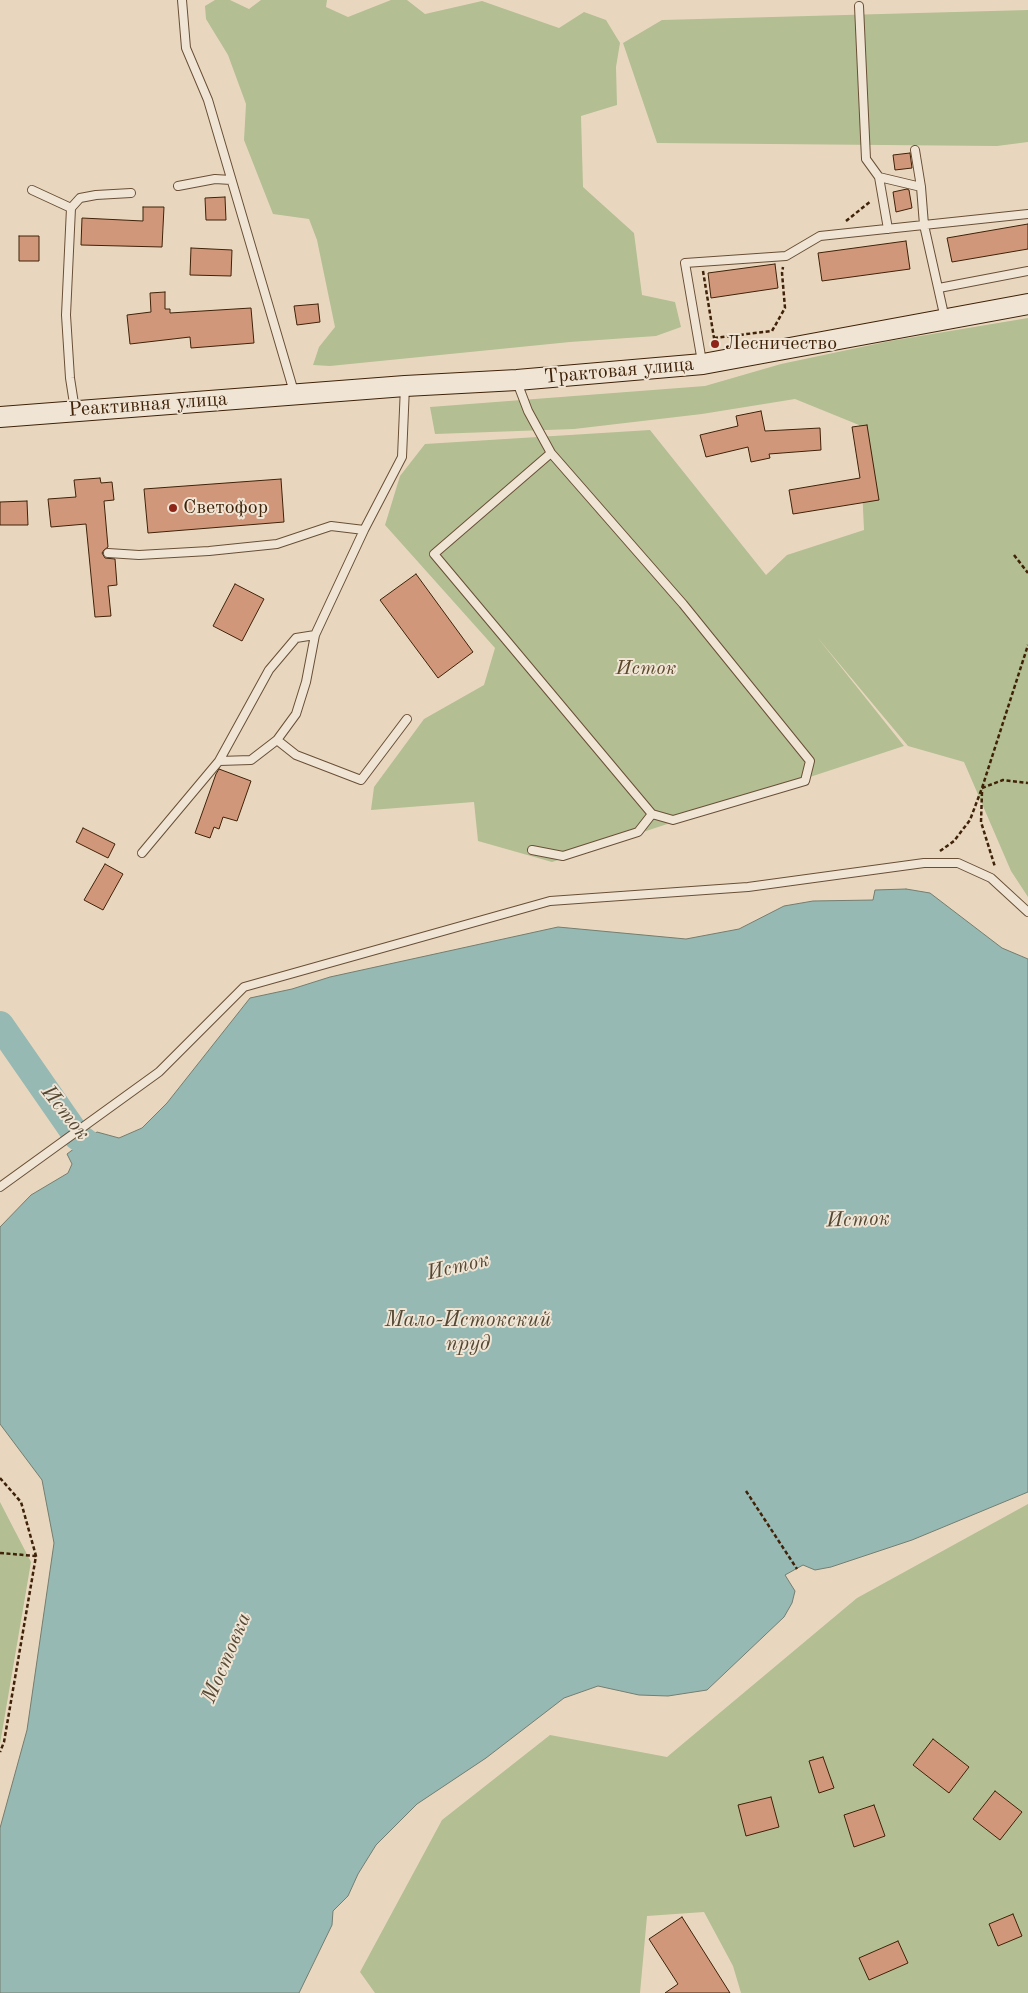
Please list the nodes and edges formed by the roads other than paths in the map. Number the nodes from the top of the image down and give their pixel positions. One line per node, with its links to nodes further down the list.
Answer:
1 (182, 0): 5 (lane)
2 (859, 6): 4 (lane)
3 (915, 150): 7 (lane)
4 (879, 177): 7 (lane); 13 (lane)
5 (231, 180): 6 (lane); 21 (lane)
6 (178, 186)
7 (921, 187): 12 (lane)
8 (32, 190): 10 (lane)
9 (132, 193): 10 (lane)
10 (71, 208): 22 (lane)
11 (1028, 214): 12 (lane)
12 (924, 225): 13 (lane); 15 (lane)
13 (888, 229): 18 (lane)
14 (1028, 271): 15 (lane)
15 (940, 288): 17 (lane)
16 (1028, 304): 17 (main road, Трактовая улица)
17 (946, 319): 18 (main road, Трактовая улица)
18 (703, 364): 19 (main road, Трактовая улица)
19 (517, 380): 20 (main road, Трактовая улица); 24 (lane)
20 (405, 386): 21 (main road, Трактовая улица); 25 (lane)
21 (295, 394): 22 (main road, Реактивная улица)
22 (75, 411): 23 (main road, Реактивная улица)
23 (0, 417)
24 (551, 453): 31 (lane); 31 (lane)
25 (364, 530): 26 (lane); 27 (lane)
26 (108, 553)
27 (315, 635): 29 (lane); 30 (lane)
28 (407, 719): 29 (lane)
29 (277, 740): 30 (lane)
30 (219, 761): 33 (lane)
31 (652, 814): 32 (lane)
32 (532, 850)
33 (142, 853)
34 (1028, 912): 35 (lane)
35 (0, 1187)

